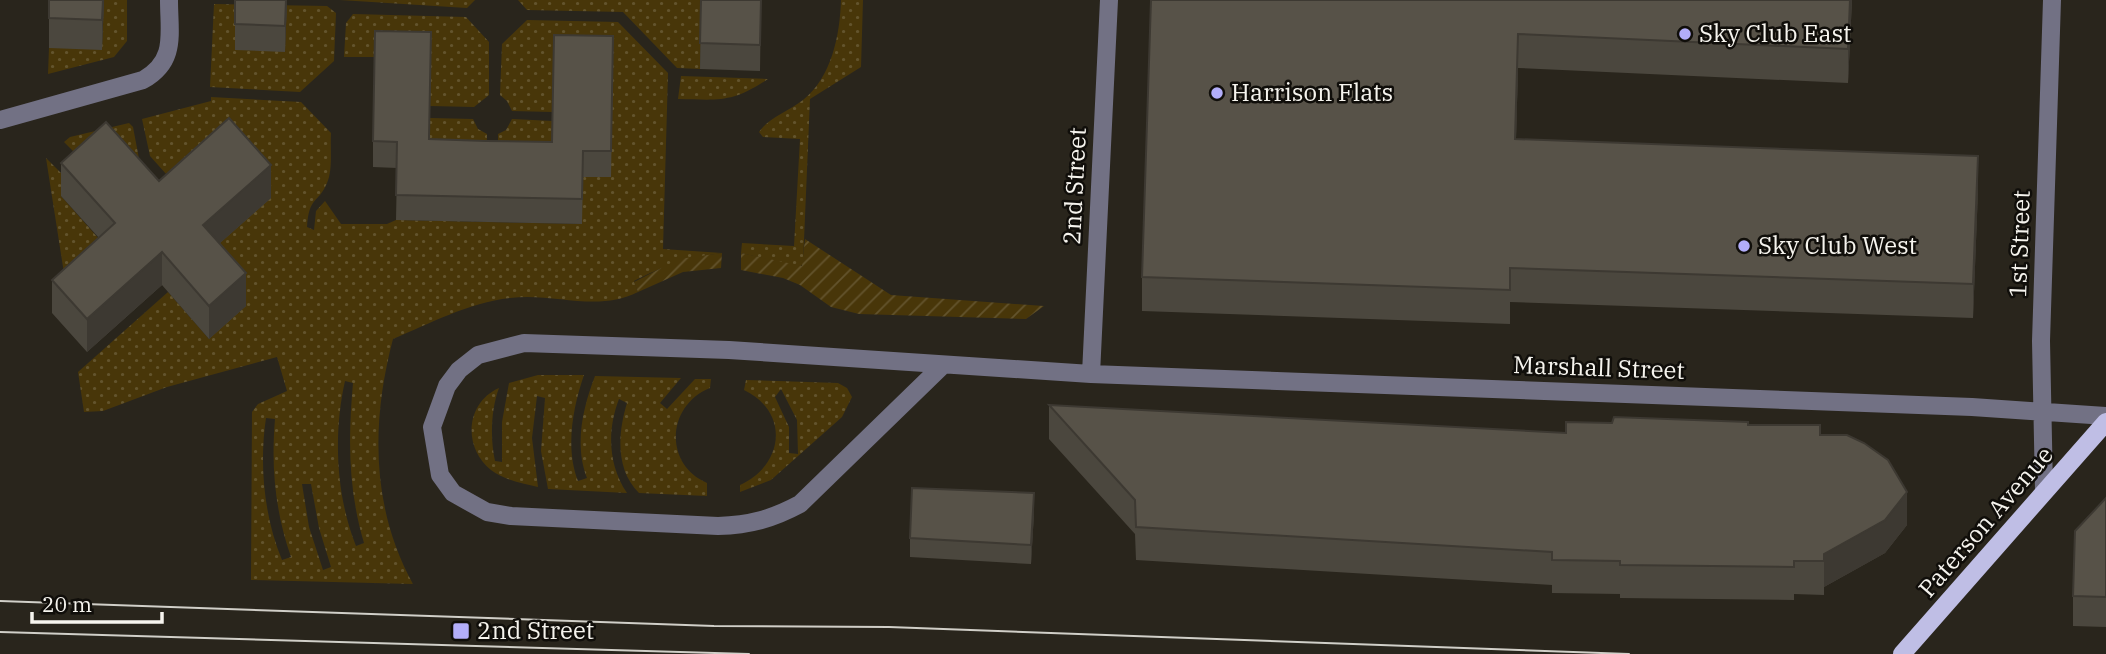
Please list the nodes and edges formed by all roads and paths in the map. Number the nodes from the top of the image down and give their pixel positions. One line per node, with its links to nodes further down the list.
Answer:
1 (169, 0): 4 (street)
2 (1109, 0): 6 (street, 2nd Street)
3 (2052, 0): 7 (street, 1st Street)
4 (0, 120)
5 (942, 366): 5 (street, Marshall Street); 6 (street, Marshall Street)
6 (1091, 374): 7 (street, Marshall Street)
7 (2040, 411): 8 (street, Marshall Street); 10 (street, 1st Street)
8 (2106, 416)
9 (2106, 422): 10 (main road, Paterson Avenue)
10 (2044, 490): 11 (main road, Paterson Avenue)
11 (1902, 654)

